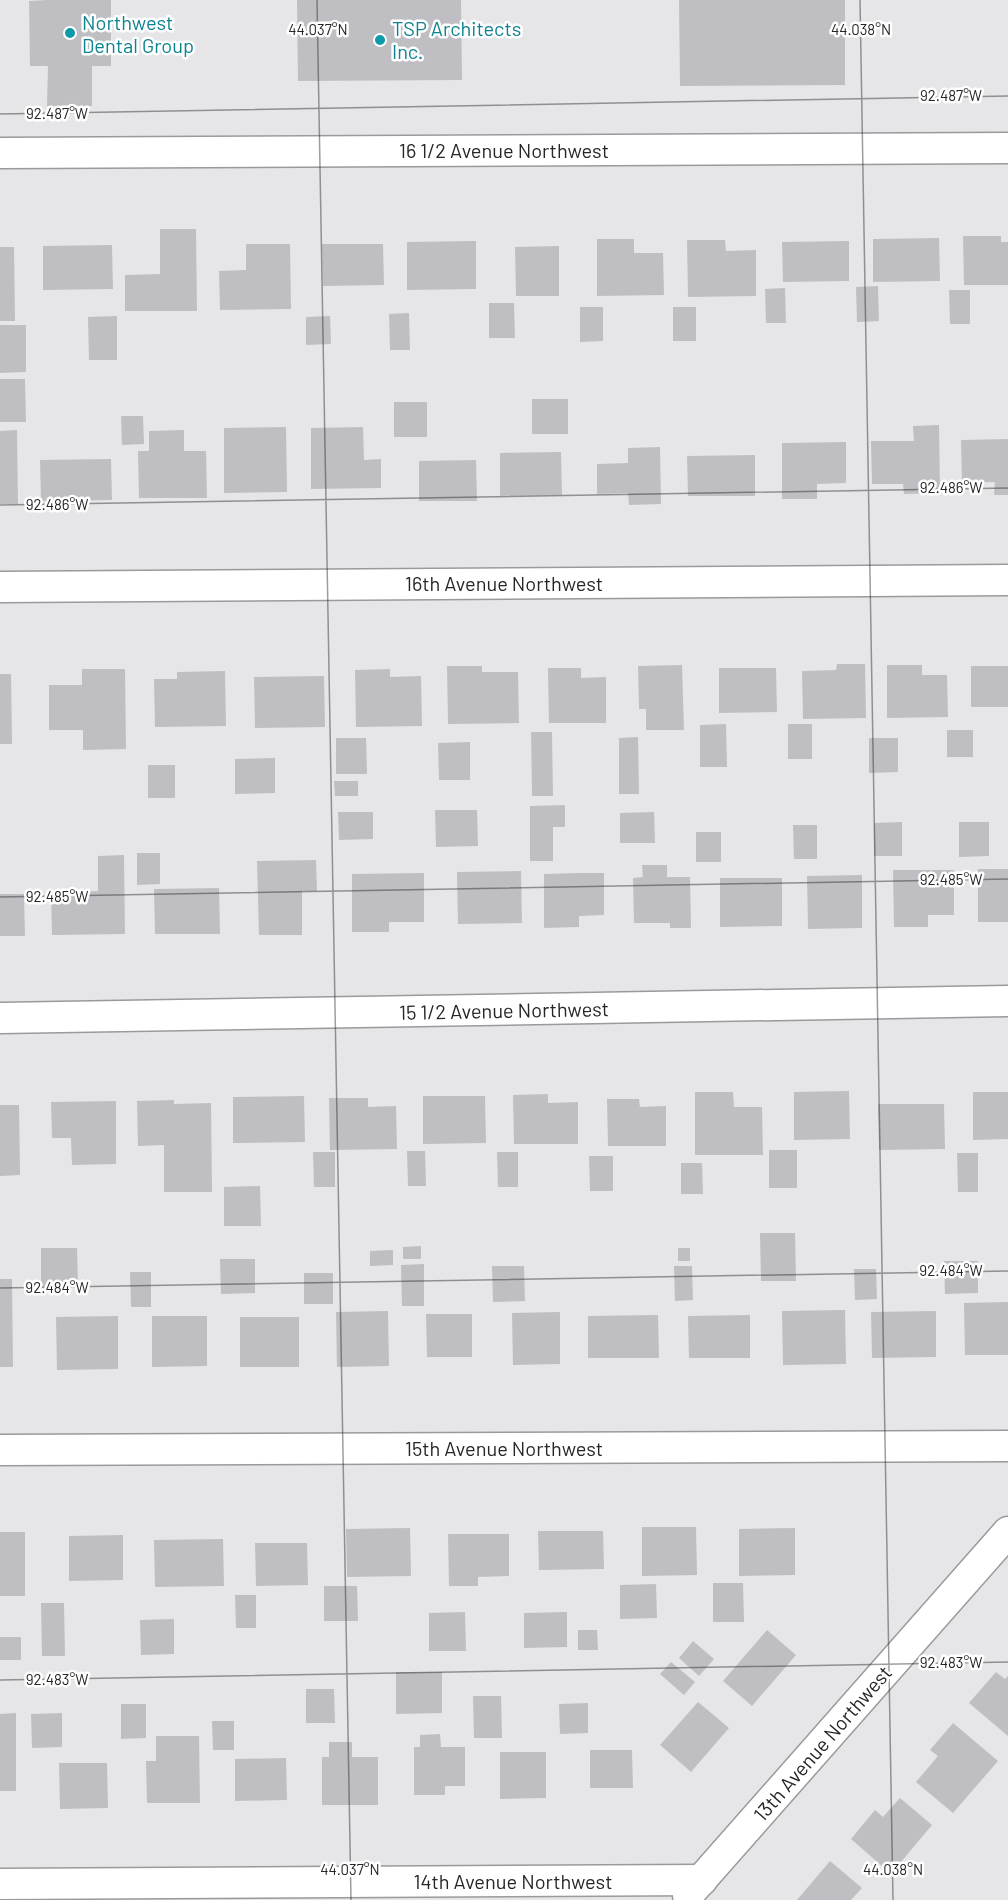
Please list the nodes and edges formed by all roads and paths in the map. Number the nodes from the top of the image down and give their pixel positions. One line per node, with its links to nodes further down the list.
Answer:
1 (1008, 148): 2 (street, 16 1/2 Avenue Northwest)
2 (0, 153)
3 (1008, 580): 4 (street, 16th Avenue Northwest)
4 (0, 587)
5 (1008, 1001): 6 (street, 15 1/2 Avenue Northwest)
6 (0, 1018)
7 (1008, 1446): 8 (street, 15th Avenue Northwest)
8 (0, 1450)
9 (1008, 1532): 11 (street, 13th Avenue Northwest)
10 (0, 1884): 11 (street, 14th Avenue Northwest)
11 (693, 1890)

